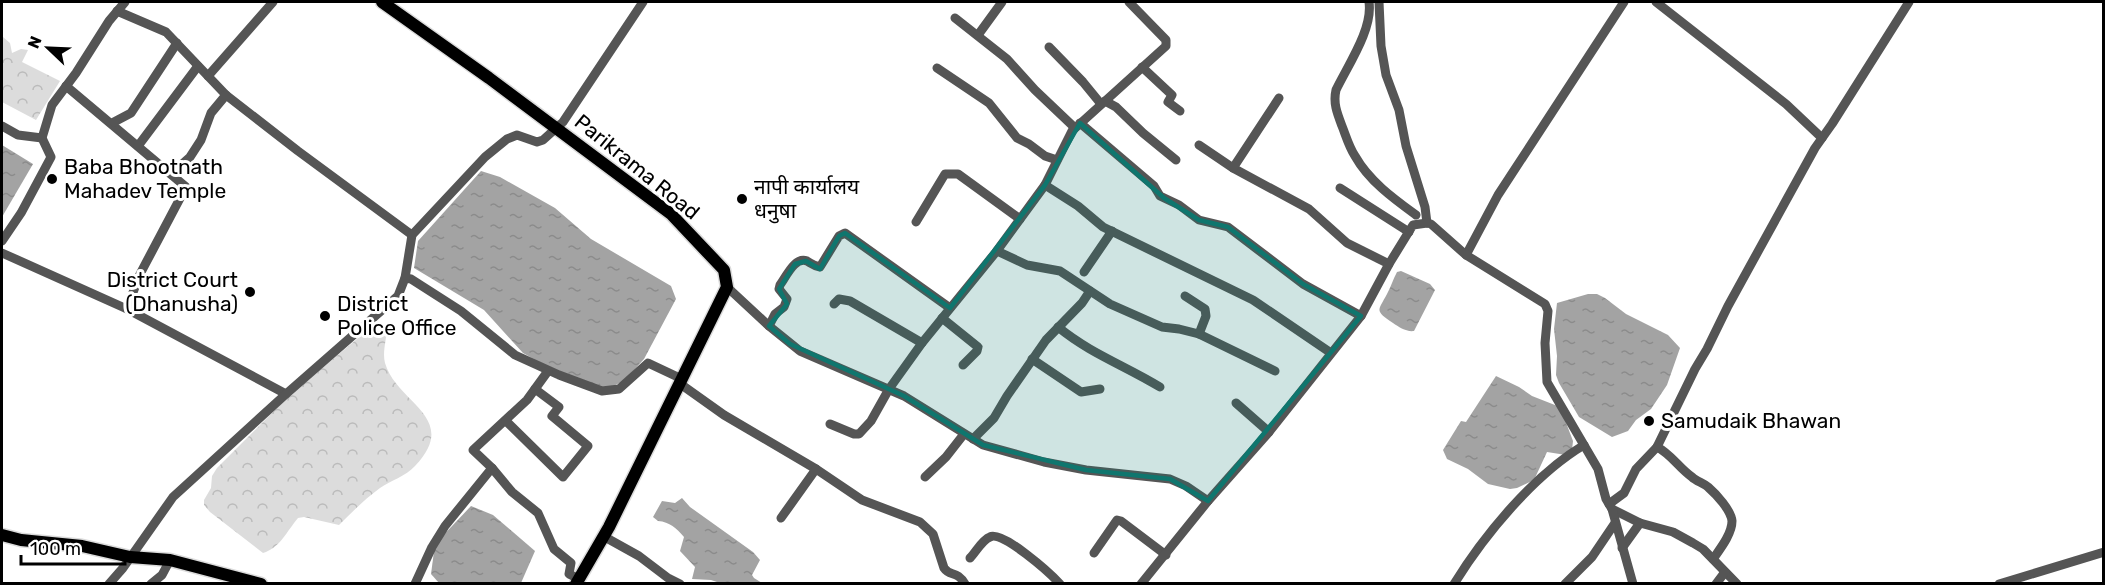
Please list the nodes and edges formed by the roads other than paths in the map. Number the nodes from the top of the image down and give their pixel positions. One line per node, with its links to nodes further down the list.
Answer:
1 (125, 2): 11 (street)
2 (273, 2): 19 (street)
3 (382, 2): 28 (main road, Parikrama Road)
4 (643, 2): 28 (street)
5 (1002, 2): 13 (street)
6 (1129, 2): 17 (street)
7 (1624, 2): 50 (street)
8 (1656, 2): 30 (street)
9 (1909, 2): 30 (street)
10 (1374, 3): 39 (street); 40 (street)
11 (117, 11): 14 (street); 20 (street)
12 (955, 18): 13 (street)
13 (978, 35): 26 (street)
14 (177, 43): 16 (street); 25 (street)
15 (1049, 47): 23 (street)
16 (198, 66): 19 (street); 32 (street)
17 (1142, 67): 23 (street); 24 (street)
18 (938, 68): 33 (street)
19 (208, 76): 21 (street)
20 (66, 86): 29 (street); 32 (street)
21 (226, 95): 36 (street); 46 (street)
22 (1279, 98): 35 (street)
23 (1103, 102): 26 (street); 34 (street)
24 (1180, 111)
25 (114, 122)
26 (1077, 125): 33 (street); 60 (street)
27 (2, 126): 29 (street)
28 (556, 128): 46 (street); 54 (main road, Parikrama Road)
29 (42, 138): 47 (street)
30 (1822, 138): 83 (street)
31 (1198, 145): 35 (street)
32 (138, 146): 36 (street)
33 (1057, 160): 37 (street)
34 (1176, 160)
35 (1233, 168): 51 (street)
36 (171, 174): 59 (street)
37 (1045, 185): 41 (street); 45 (street)
38 (1340, 188): 44 (street)
39 (1423, 201): 40 (street); 43 (street)
40 (1416, 215): 44 (street)
41 (1020, 219): 42 (street); 48 (street)
42 (916, 222)
43 (1427, 223): 44 (street); 50 (street)
44 (1411, 229): 51 (street)
45 (1112, 231): 52 (street); 66 (street)
46 (412, 235): 53 (street)
47 (2, 242)
48 (997, 251): 55 (street); 58 (street)
49 (2, 253): 59 (street)
50 (1466, 255): 82 (street)
51 (1389, 264): 60 (street)
52 (1084, 272)
53 (405, 278): 69 (street); 76 (street)
54 (727, 287): 62 (street); 71 (main road)
55 (1090, 291): 63 (street); 64 (street)
56 (1185, 296): 64 (street)
57 (834, 304): 65 (street)
58 (950, 308): 61 (street); 62 (street)
59 (127, 309): 76 (street)
60 (1361, 316): 66 (street)
61 (942, 318): 65 (street); 68 (street)
62 (769, 326): 74 (street)
63 (1058, 327): 67 (street); 72 (street)
64 (1199, 334): 70 (street)
65 (922, 343): 74 (street)
66 (1331, 353): 80 (street)
67 (1032, 359): 75 (street); 81 (street)
68 (963, 365)
69 (548, 371): 71 (street); 73 (street)
70 (1275, 371)
71 (680, 381): 85 (street); 93 (main road)
72 (1160, 387)
73 (535, 389): 78 (street); 78 (street)
74 (889, 389): 79 (street); 81 (street)
75 (1100, 389)
76 (286, 394): 98 (street)
77 (1236, 403): 80 (street)
78 (506, 421): 84 (street)
79 (830, 424)
80 (1269, 432): 87 (street)
81 (968, 437): 86 (street); 87 (street)
82 (1584, 445): 88 (street); 112 (street)
83 (1657, 447): 88 (street); 100 (street)
84 (492, 468): 103 (street); 107 (street)
85 (816, 468): 89 (street); 109 (street)
86 (925, 477)
87 (1208, 501): 97 (street)
88 (1610, 506): 90 (street); 91 (street)
89 (781, 518)
90 (1615, 523): 94 (street); 113 (street)
91 (1640, 523): 94 (street); 100 (street)
92 (2, 536): 98 (main road)
93 (603, 536): 103 (main road); 108 (street)
94 (1622, 548): 114 (street)
95 (2103, 552): 117 (street)
96 (1094, 553): 97 (street)
97 (1166, 555): 111 (street)
98 (130, 557): 101 (main road); 104 (street)
99 (970, 558): 110 (street)
100 (1713, 559): 102 (street)
101 (170, 560): 105 (street); 106 (main road)
102 (1725, 572): 115 (street); 116 (street)
103 (578, 581)
104 (109, 584)
105 (151, 584)
106 (261, 584)
107 (415, 584)
108 (680, 584)
109 (965, 584)
110 (1060, 584)
111 (1141, 584)
112 (1454, 584)
113 (1565, 584)
114 (1633, 584)
115 (1716, 584)
116 (1737, 584)
117 (1999, 584)

